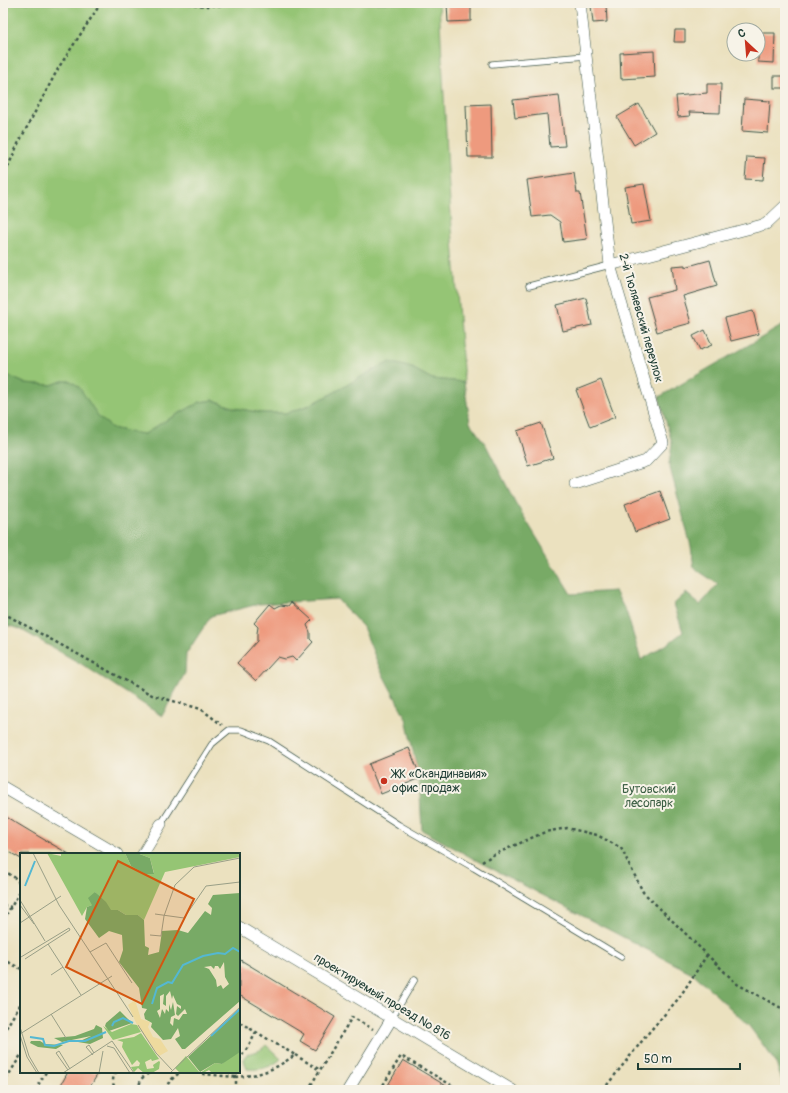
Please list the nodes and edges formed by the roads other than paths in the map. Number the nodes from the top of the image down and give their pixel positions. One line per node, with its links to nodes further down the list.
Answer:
1 (580, 3): 2 (street, 2-й Тюляевский переулок)
2 (586, 56): 3 (lane); 5 (street, 2-й Тюляевский переулок)
3 (492, 64)
4 (785, 206): 5 (street)
5 (610, 265): 6 (lane); 7 (street, 2-й Тюляевский переулок)
6 (529, 286)
7 (575, 484)
8 (3, 787): 10 (street)
9 (161, 824): 11 (street); 13 (lane)
10 (115, 853)
11 (145, 853)
12 (240, 928): 15 (street, проектируемый проезд № 816)
13 (621, 957)
14 (415, 979): 15 (lane)
15 (392, 1018): 16 (street); 17 (street, проектируемый проезд № 816)
16 (348, 1090)
17 (512, 1090)

